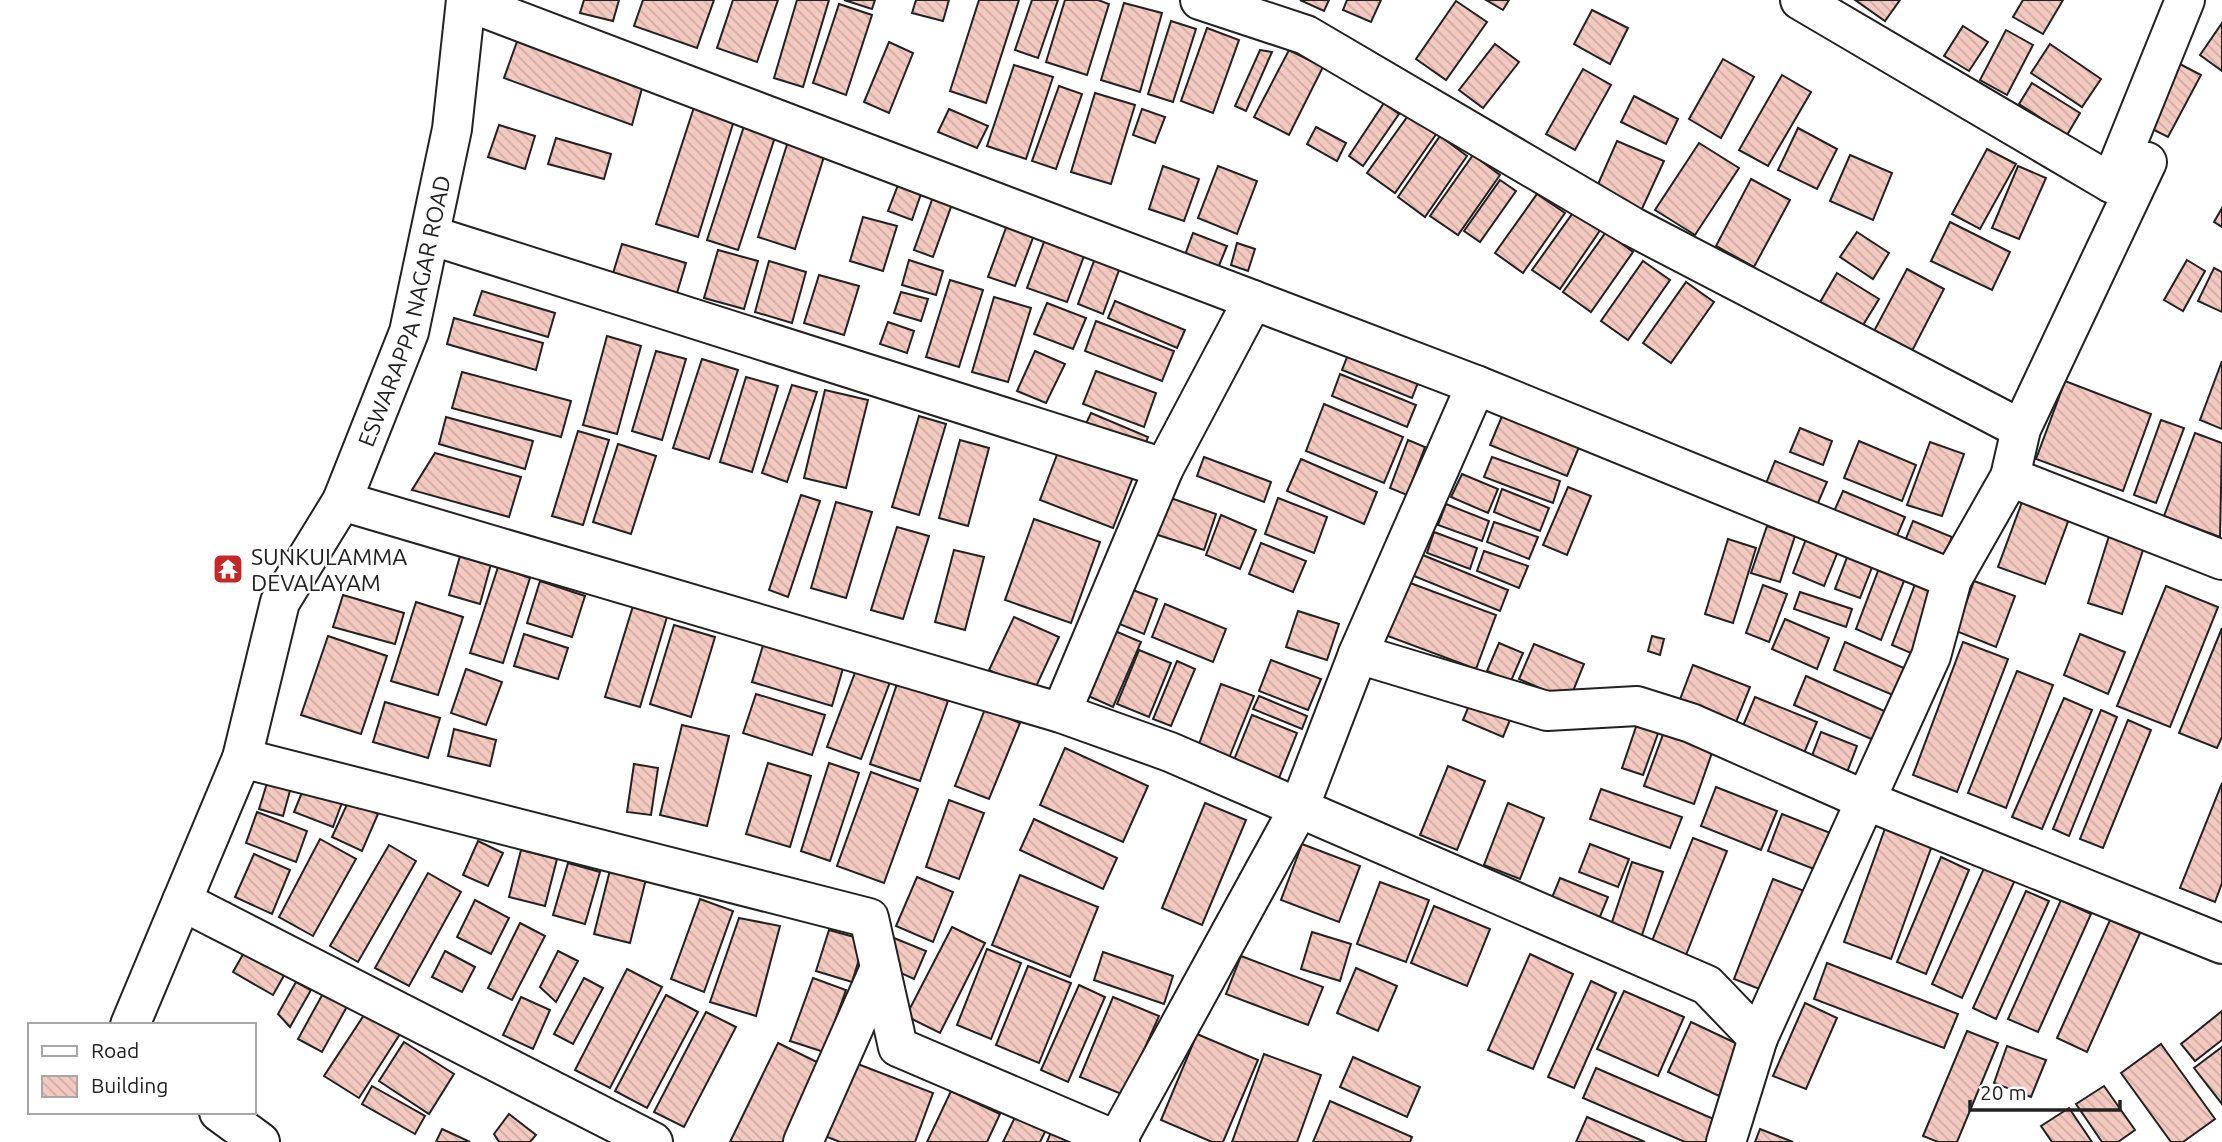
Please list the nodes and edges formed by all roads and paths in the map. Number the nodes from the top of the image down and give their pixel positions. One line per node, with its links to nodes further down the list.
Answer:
1 (466, 0): 6 (street, ESWARAPPA NAGAR ROAD); 7 (street)
2 (1200, 0): 9 (street)
3 (1800, 0): 5 (street)
4 (2185, 0): 5 (street)
5 (2111, 183): 9 (street)
6 (430, 235): 10 (street); 12 (street, ESWARAPPA NAGAR ROAD)
7 (1253, 300): 8 (street); 10 (street)
8 (1476, 385): 14 (street); 15 (street)
9 (2021, 429): 11 (street)
10 (1164, 468): 16 (street)
11 (2010, 477): 13 (street); 14 (street)
12 (342, 501): 16 (street); 17 (street, ESWARAPPA NAGAR ROAD)
13 (2222, 560)
14 (1952, 579): 18 (street)
15 (1357, 654): 18 (street); 19 (street)
16 (1061, 713): 19 (street)
17 (242, 758): 20 (street, ESWARAPPA NAGAR ROAD); 22 (street)
18 (1866, 800): 21 (street); 24 (street)
19 (1299, 808): 24 (street); 29 (street)
20 (182, 901): 23 (street, ESWARAPPA NAGAR ROAD); 27 (street)
21 (2222, 944)
22 (880, 968): 28 (street); 29 (street)
23 (131, 1023)
24 (1758, 1038): 30 (street)
25 (222, 1114): 26 (street)
26 (260, 1142)
27 (653, 1142)
28 (803, 1142)
29 (1118, 1142)
30 (1726, 1142)

